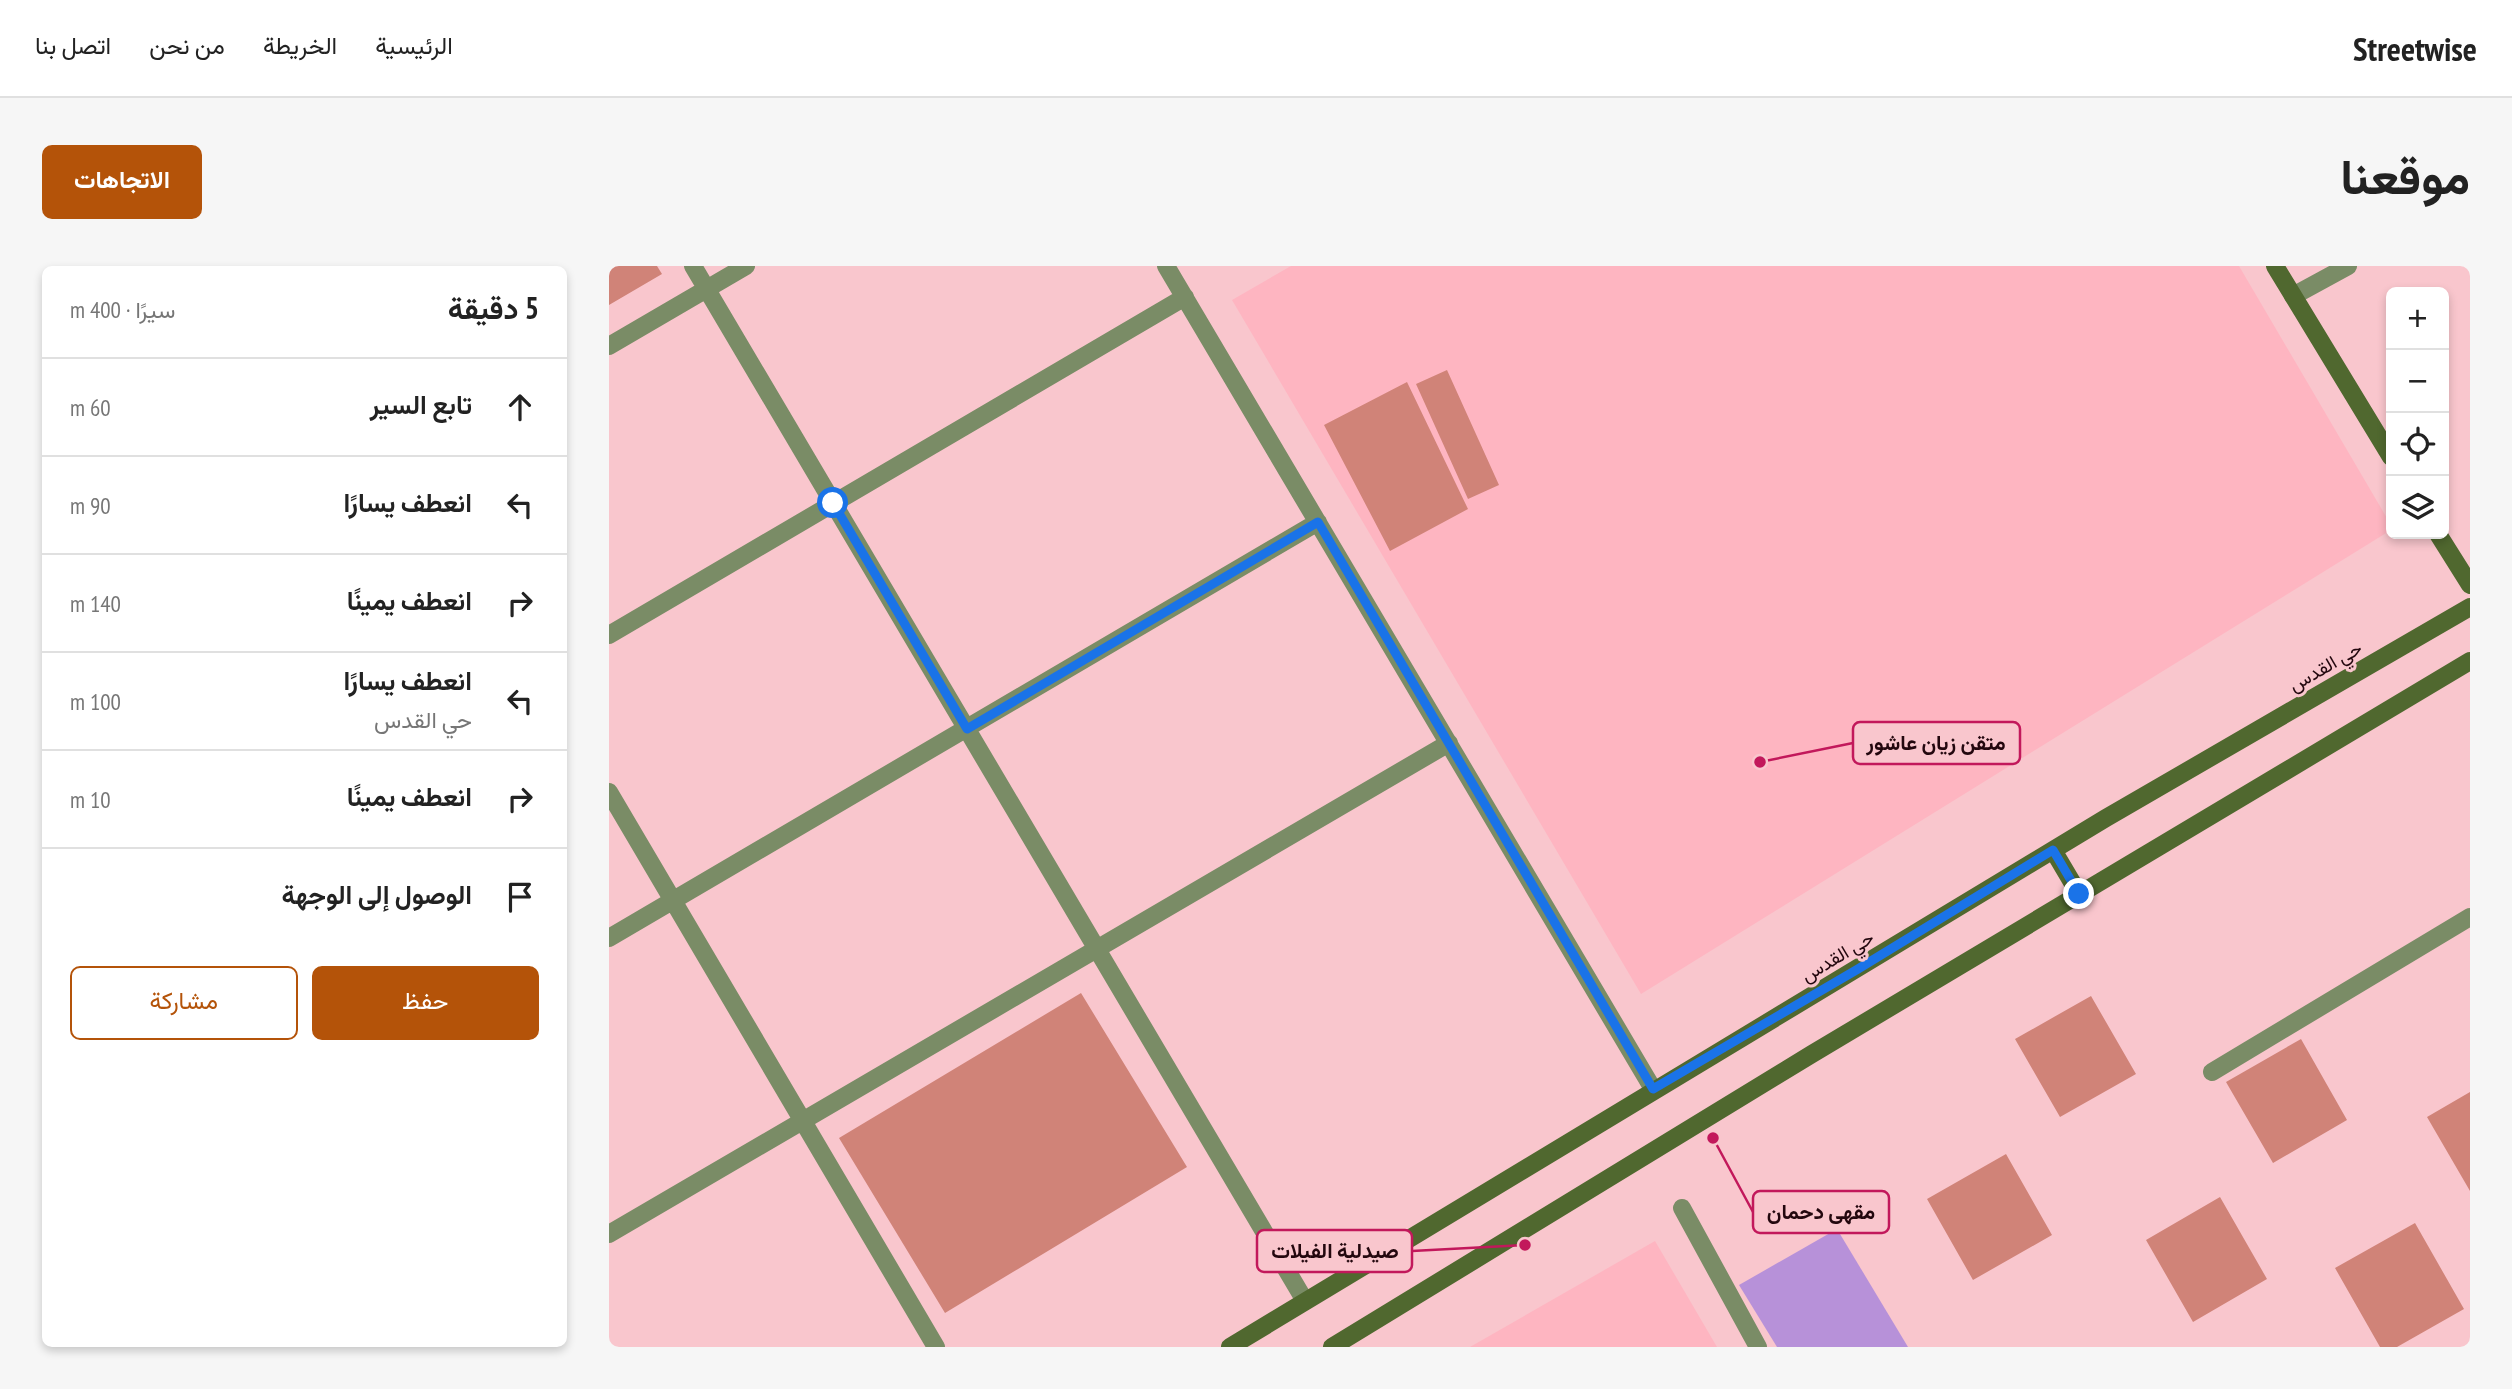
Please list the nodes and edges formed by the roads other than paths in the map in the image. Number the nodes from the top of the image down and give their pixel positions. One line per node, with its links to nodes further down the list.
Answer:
1 (693, 266): 6 (street)
2 (746, 266): 6 (street)
3 (1166, 266): 8 (street)
4 (2275, 266): 7 (street)
5 (2348, 266): 7 (street)
6 (706, 289): 9 (street); 11 (street)
7 (2293, 296): 10 (street)
8 (1185, 297): 11 (street); 12 (street)
9 (609, 346)
10 (2386, 449)
11 (833, 503): 16 (street); 18 (street)
12 (1318, 522): 18 (street); 19 (street)
13 (2441, 539): 14 (street)
14 (2470, 585)
15 (2470, 607): 21 (street, حي القدس)
16 (609, 635)
17 (2470, 662): 22 (street)
18 (967, 729): 23 (street); 26 (street)
19 (1449, 743): 26 (street); 28 (street)
20 (609, 792): 23 (street)
21 (2053, 850): 22 (street); 28 (street, حي القدس)
22 (2079, 894): 35 (street)
23 (673, 900): 25 (street); 29 (street)
24 (2470, 917): 27 (street)
25 (609, 938)
26 (1097, 950): 29 (street); 32 (street)
27 (2212, 1072)
28 (1653, 1089): 32 (street, حي القدس)
29 (803, 1122): 31 (street); 33 (street)
30 (1682, 1208): 36 (street)
31 (609, 1234)
32 (1305, 1301): 34 (street, حي القدس)
33 (936, 1347)
34 (1230, 1347)
35 (1332, 1347)
36 (1758, 1347)

